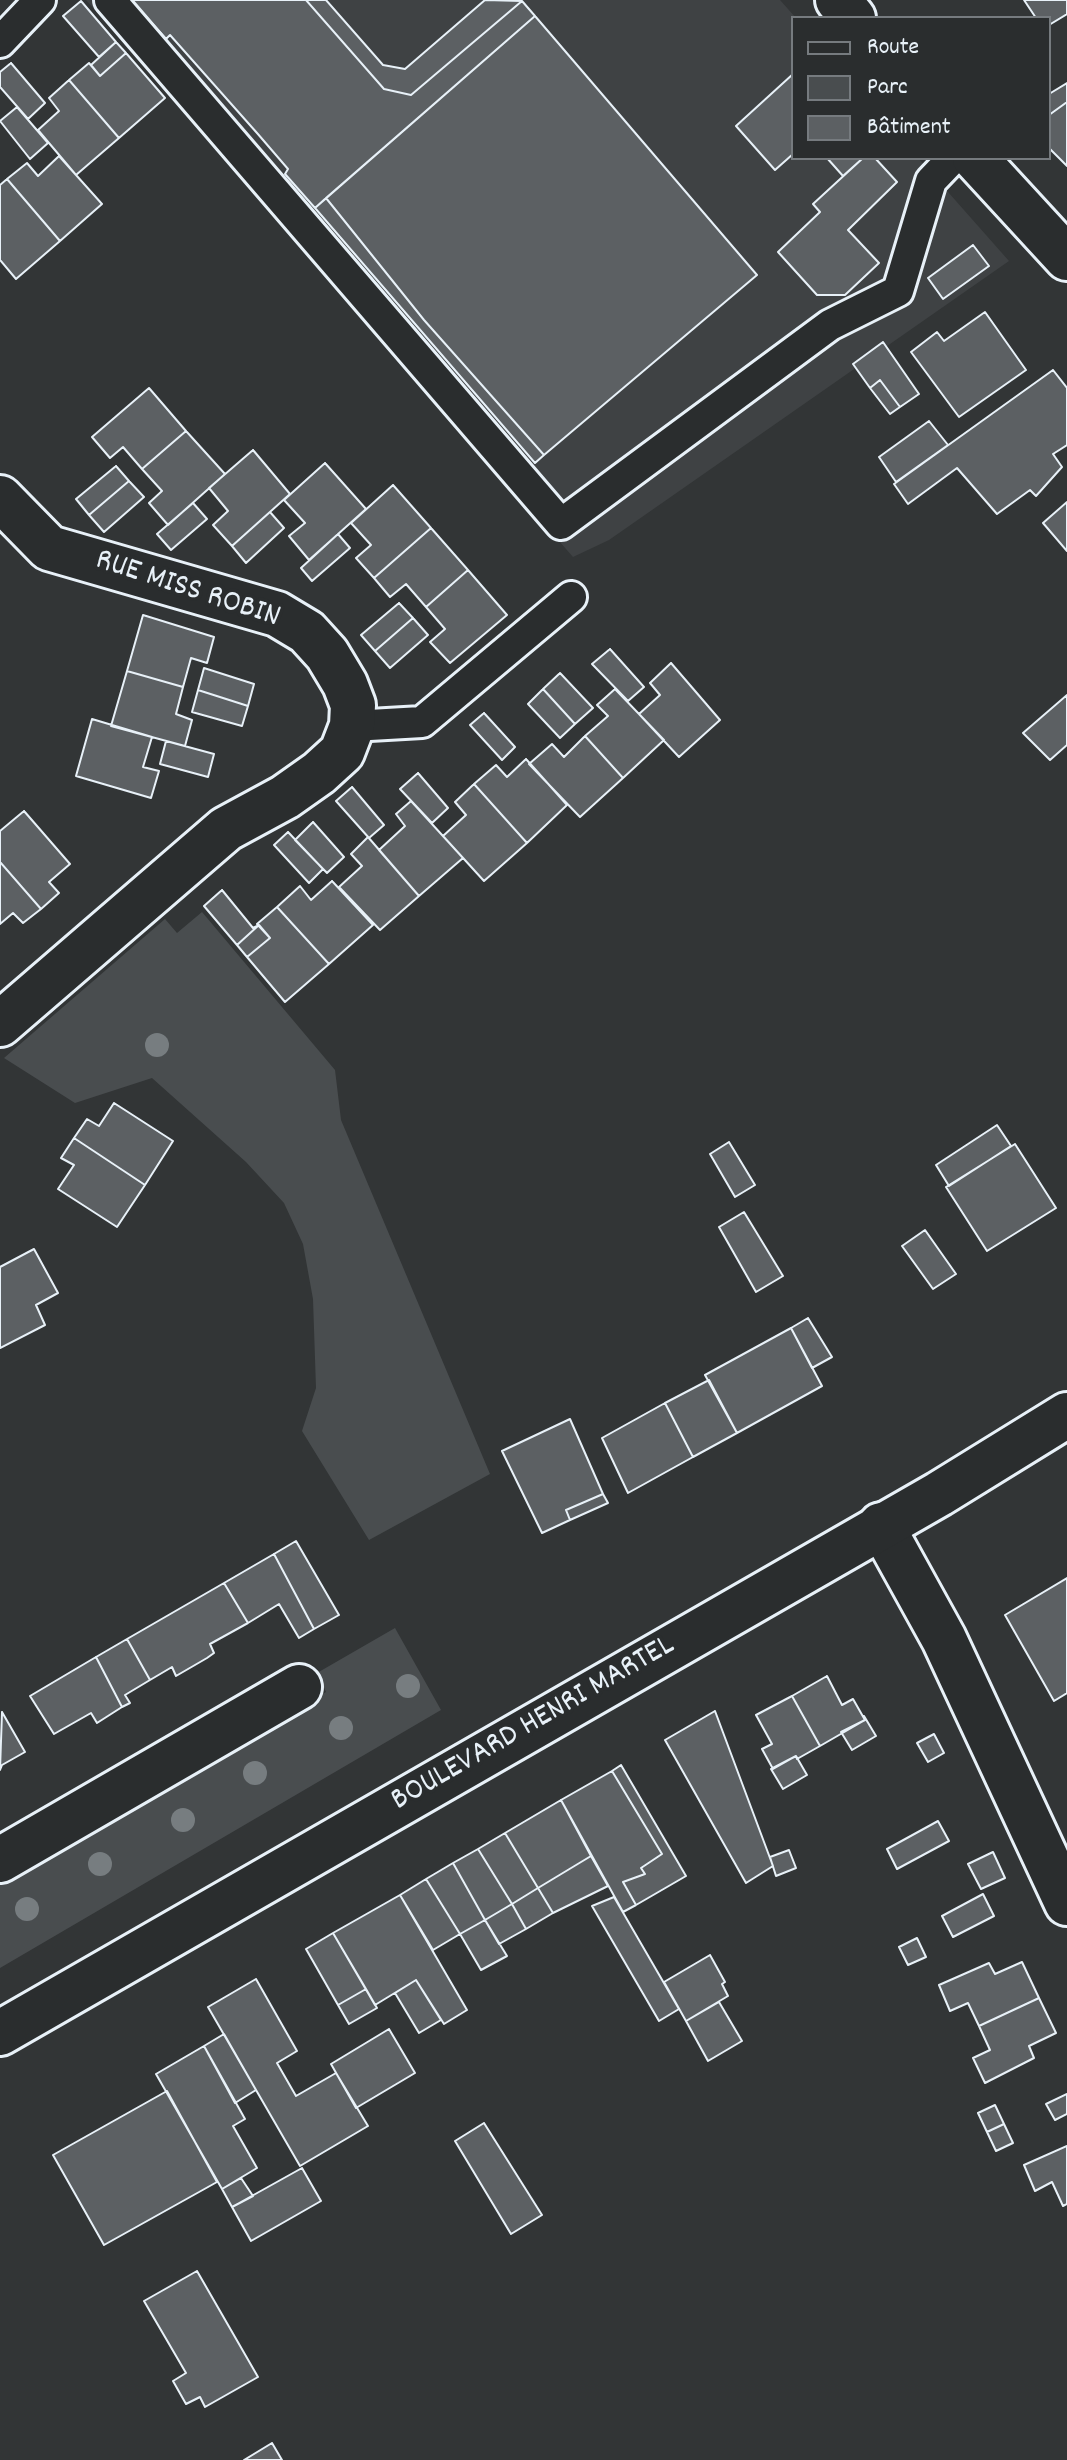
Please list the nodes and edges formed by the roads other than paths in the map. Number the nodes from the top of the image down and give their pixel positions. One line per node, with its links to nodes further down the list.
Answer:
1 (40, 0): 5 (lane)
2 (110, 0): 6 (lane)
3 (838, 0): 4 (street)
4 (851, 16)
5 (0, 42)
6 (951, 160)
7 (977, 160): 8 (street)
8 (1067, 258)
9 (0, 498): 11 (street, RUE MISS ROBIN)
10 (571, 597): 11 (lane)
11 (352, 726): 12 (street)
12 (0, 1024)
13 (1067, 1415): 14 (street, BOULEVARD HENRI MARTEL)
14 (881, 1525): 17 (street); 18 (street, BOULEVARD HENRI MARTEL)
15 (299, 1687): 16 (street)
16 (0, 1860)
17 (1067, 1903)
18 (0, 2033)

